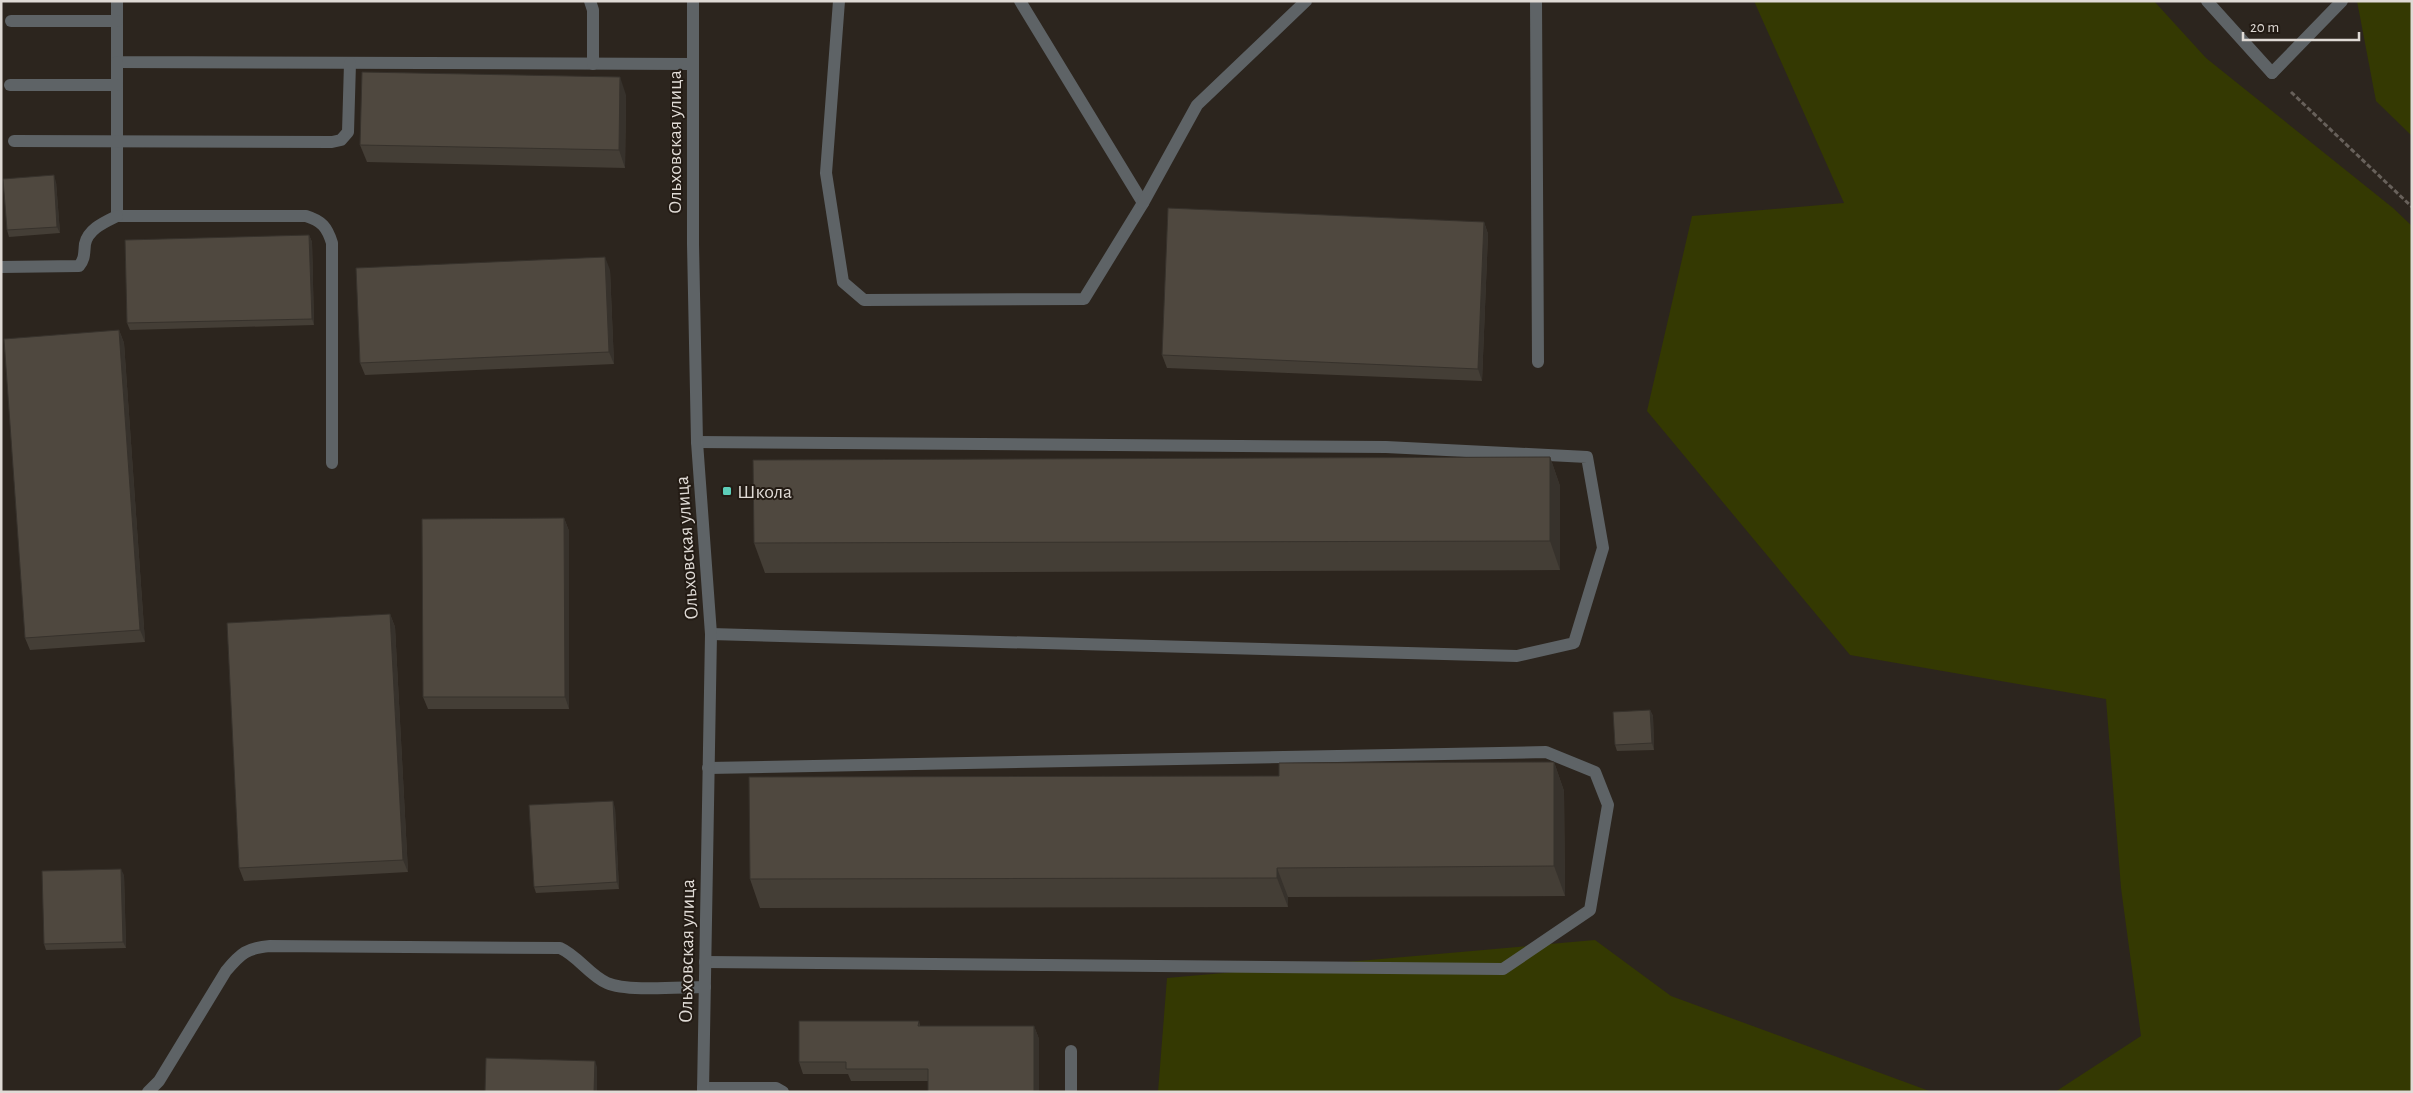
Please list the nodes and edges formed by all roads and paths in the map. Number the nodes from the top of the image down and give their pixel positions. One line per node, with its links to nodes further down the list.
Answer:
1 (117, 1): 11 (street)
2 (590, 1): 14 (street)
3 (693, 1): 15 (street, Ольховская улица)
4 (839, 1): 21 (street)
5 (1020, 1): 21 (street)
6 (1306, 1): 21 (street)
7 (1536, 1): 25 (street)
8 (2208, 1): 16 (street)
9 (2342, 1): 16 (street)
10 (11, 21): 11 (street)
11 (117, 21): 12 (street)
12 (117, 62): 13 (street); 18 (street)
13 (350, 63): 14 (street); 20 (street)
14 (593, 64): 15 (street)
15 (693, 64): 26 (street, Ольховская улица)
16 (2272, 73): 22 (path)
17 (10, 85): 18 (street)
18 (117, 85): 20 (street)
19 (14, 141): 20 (street)
20 (117, 142): 23 (street)
21 (1143, 203)
22 (2412, 207)
23 (117, 216): 24 (street); 27 (street)
24 (1, 267)
25 (1538, 362)
26 (697, 442): 28 (street, Ольховская улица); 28 (street)
27 (332, 463)
28 (711, 634): 29 (street, Ольховская улица)
29 (708, 768): 30 (street, Ольховская улица); 30 (street)
30 (705, 962): 31 (street, Ольховская улица)
31 (705, 987): 33 (street, Ольховская улица); 34 (street)
32 (1071, 1051): 36 (street)
33 (703, 1090): 35 (street)
34 (148, 1092)
35 (782, 1092)
36 (1071, 1092)

